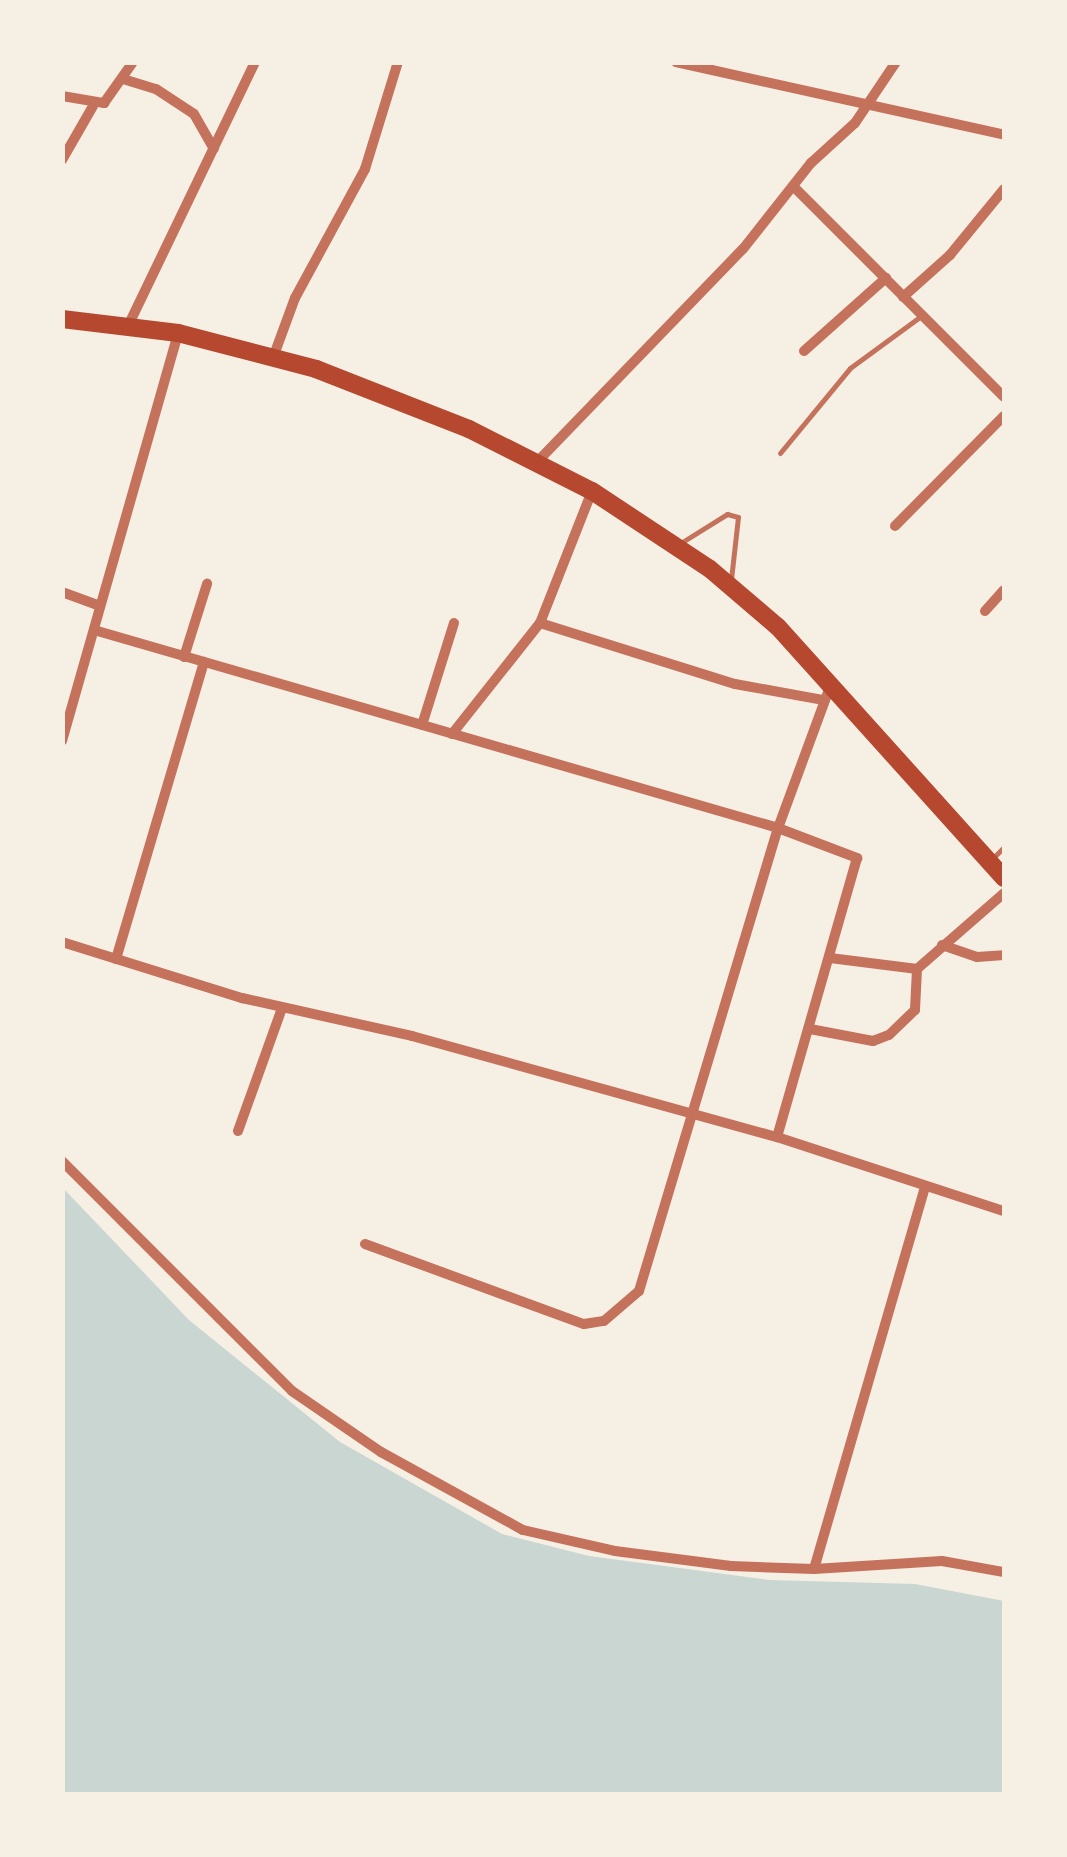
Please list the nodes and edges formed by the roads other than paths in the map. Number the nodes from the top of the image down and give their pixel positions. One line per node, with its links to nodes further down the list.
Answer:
1 (133, 62): 6 (street)
2 (255, 62): 11 (street)
3 (398, 62): 22 (street)
4 (676, 62): 9 (street)
5 (896, 62): 9 (street)
6 (123, 79): 8 (street); 11 (street)
7 (62, 96): 8 (street)
8 (93, 106): 12 (street)
9 (868, 106): 10 (street); 13 (street)
10 (1004, 134)
11 (214, 149): 19 (street)
12 (62, 160)
13 (793, 186): 15 (street); 26 (street)
14 (1004, 188): 16 (street)
15 (886, 278): 16 (street); 21 (street)
16 (903, 297): 17 (street)
17 (921, 316): 23 (street); 25 (lane)
18 (62, 318): 19 (main road)
19 (128, 326): 20 (main road)
20 (178, 333): 22 (main road); 34 (street)
21 (804, 351)
22 (274, 355): 26 (main road)
23 (1004, 396)
24 (1004, 416): 28 (street)
25 (780, 453)
26 (538, 461): 27 (main road)
27 (592, 491): 29 (main road); 36 (street)
28 (895, 526)
29 (676, 545): 31 (main road); 31 (lane)
30 (207, 584): 39 (street)
31 (732, 587): 41 (main road)
32 (1004, 590): 35 (street)
33 (62, 592): 34 (street)
34 (100, 606): 38 (street)
35 (985, 610)
36 (540, 622): 41 (street); 43 (street)
37 (454, 623): 42 (street)
38 (94, 630): 39 (street); 44 (street)
39 (184, 657): 40 (street)
40 (204, 662): 42 (street); 54 (street)
41 (827, 692): 45 (street); 47 (main road)
42 (422, 725): 43 (street)
43 (452, 734): 45 (street)
44 (62, 740)
45 (778, 828): 53 (street); 58 (street)
46 (1004, 847): 47 (lane)
47 (989, 863): 48 (main road)
48 (1004, 878)
49 (1004, 893): 51 (street)
50 (62, 942): 54 (street)
51 (942, 945): 52 (street); 55 (street)
52 (1004, 955)
53 (830, 958): 55 (street); 57 (street)
54 (116, 959): 56 (street)
55 (917, 968): 57 (street)
56 (282, 1008): 58 (street); 59 (street)
57 (810, 1029): 60 (street)
58 (694, 1113): 60 (street); 64 (street)
59 (238, 1131)
60 (777, 1137): 62 (street)
61 (62, 1160): 65 (street)
62 (925, 1187): 63 (street); 65 (street)
63 (1004, 1210)
64 (365, 1244)
65 (814, 1569): 66 (street)
66 (1004, 1572)

